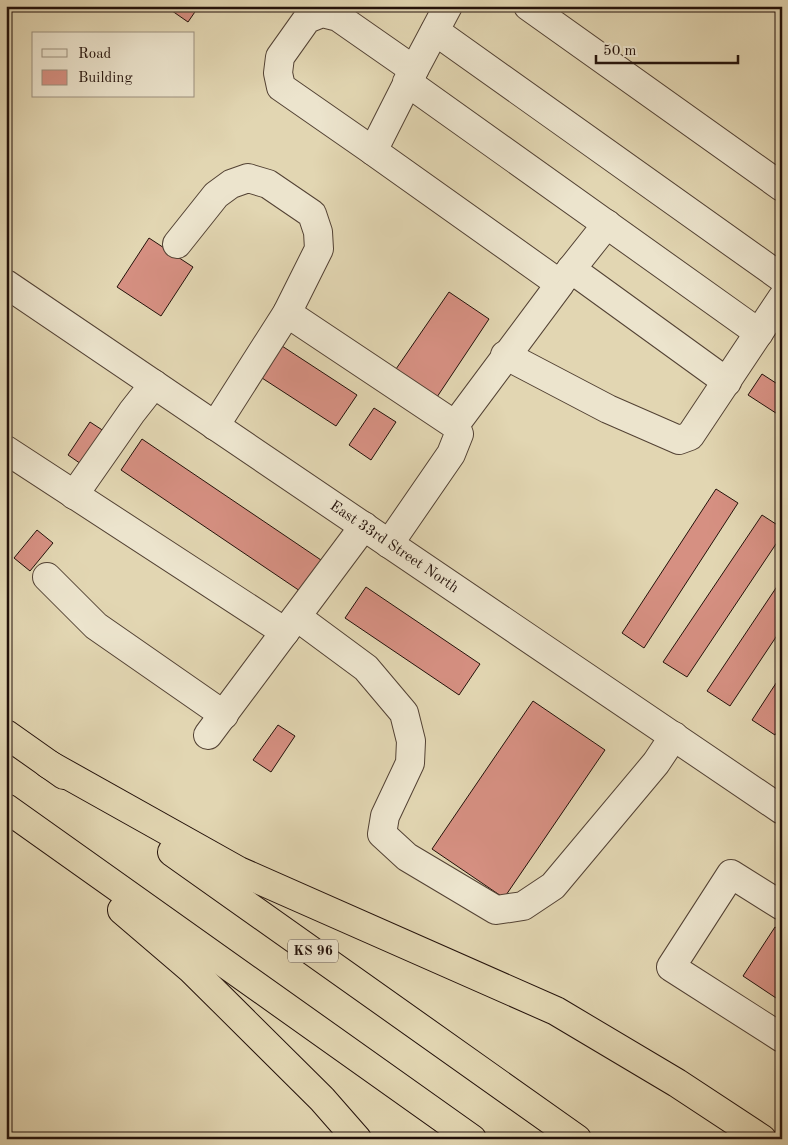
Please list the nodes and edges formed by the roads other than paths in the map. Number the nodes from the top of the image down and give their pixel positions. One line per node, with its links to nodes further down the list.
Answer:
1 (448, 6): 3 (street)
2 (528, 6): 6 (street)
3 (435, 31): 4 (street); 10 (street)
4 (411, 76): 5 (street); 5 (street); 7 (street)
5 (373, 151): 9 (street)
6 (782, 187)
7 (606, 224): 9 (street); 14 (street)
8 (177, 244): 13 (street)
9 (566, 276): 15 (street); 16 (street)
10 (782, 278)
11 (10, 294): 17 (street, East 33rd Street North)
12 (782, 298): 14 (street)
13 (287, 313): 18 (street); 19 (street)
14 (759, 333): 16 (street)
15 (505, 355): 16 (street); 18 (street)
16 (727, 382)
17 (154, 384): 19 (street, East 33rd Street North); 21 (street)
18 (455, 425): 23 (street)
19 (215, 426): 22 (street, East 33rd Street North)
20 (6, 450): 21 (street)
21 (74, 495): 25 (street)
22 (364, 526): 23 (street, East 33rd Street North); 25 (street)
23 (389, 544): 27 (street, East 33rd Street North)
24 (47, 577): 25 (street)
25 (291, 624): 27 (street)
26 (6, 734): 28 (highway, KS 96)
27 (674, 736): 30 (street, East 33rd Street North)
28 (48, 764): 36 (highway, KS 96); 37 (highway)
29 (6, 808): 35 (highway)
30 (782, 810)
31 (6, 817): 34 (highway)
32 (782, 906): 33 (street)
33 (782, 1038)
34 (357, 1139)
35 (472, 1139)
36 (577, 1139)
37 (762, 1139)

